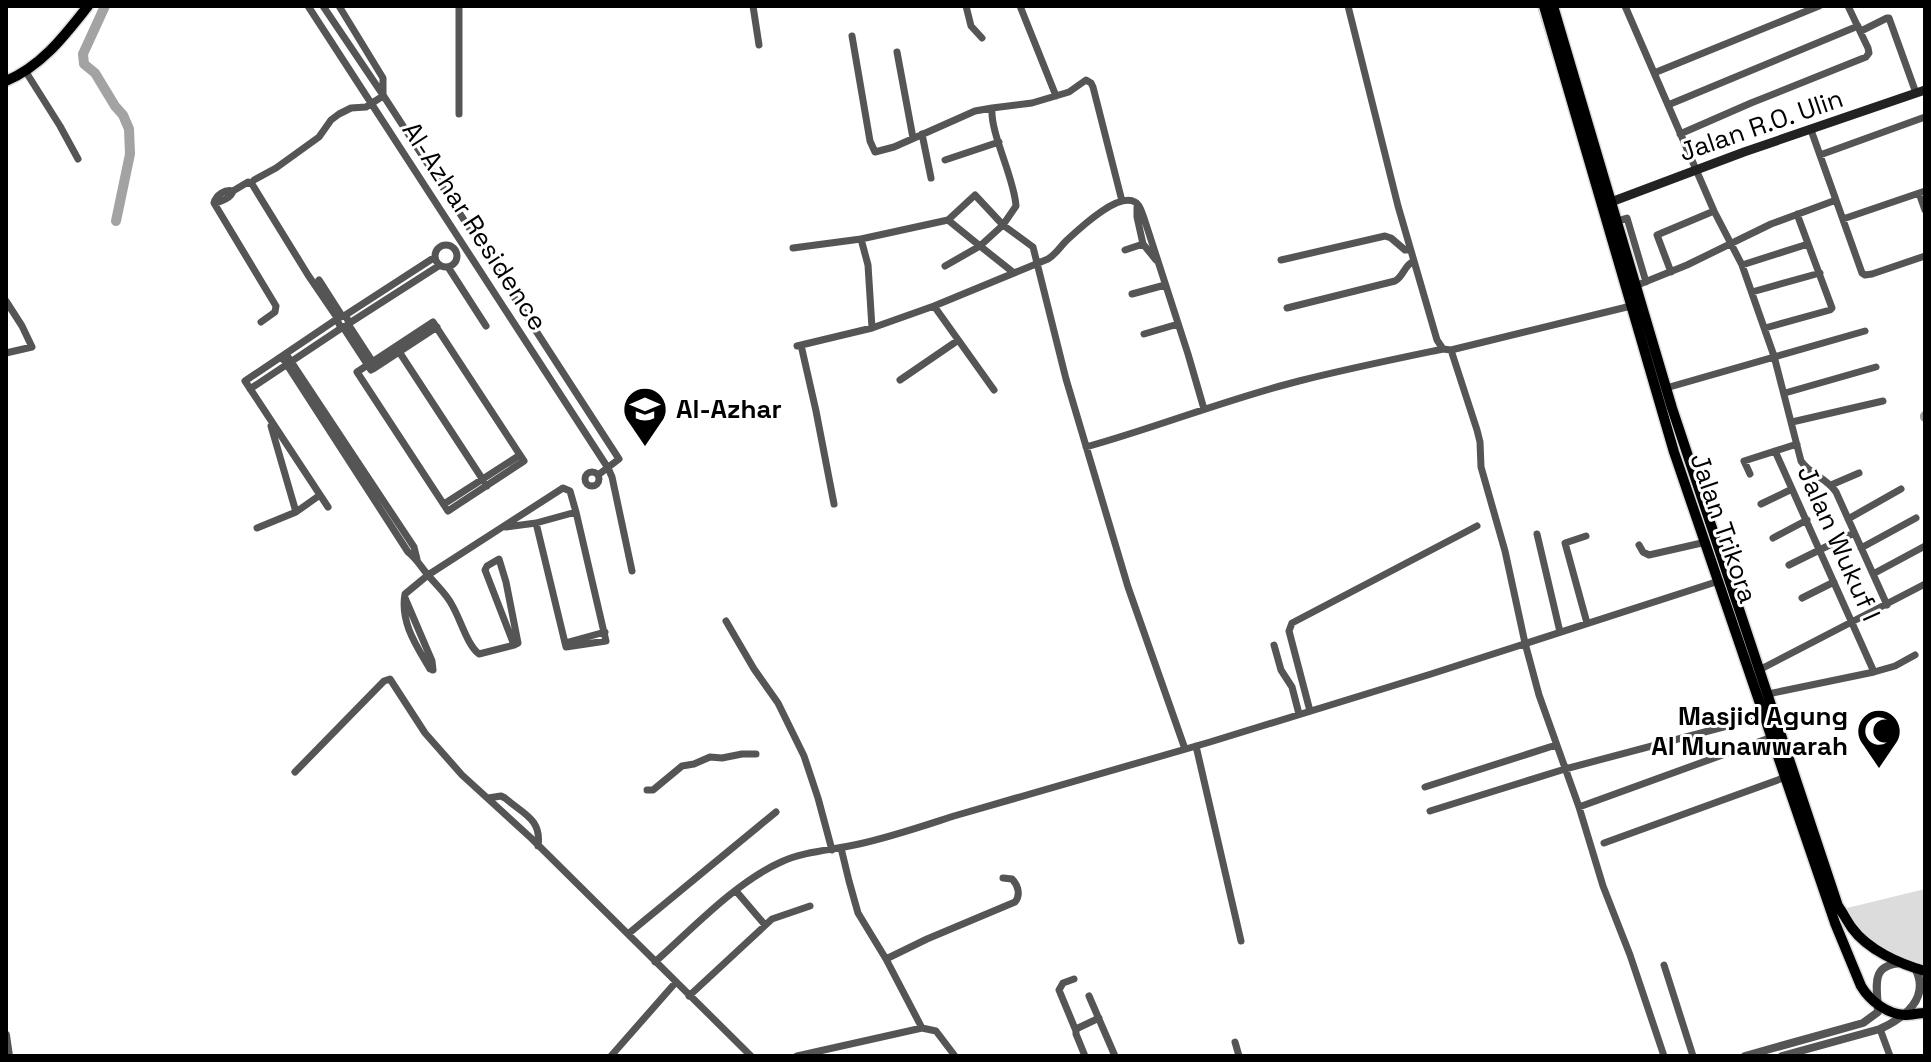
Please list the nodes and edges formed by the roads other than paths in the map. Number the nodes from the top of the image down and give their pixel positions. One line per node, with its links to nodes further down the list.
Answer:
1 (85, 6): 21 (main road); 23 (main road)
2 (308, 6): 27 (street, Al-Azhar Residence)
3 (323, 6): 25 (street, Al-Azhar Residence)
4 (339, 6): 25 (street)
5 (459, 6): 32 (street)
6 (753, 6): 19 (street)
7 (966, 6): 18 (street)
8 (1020, 6): 26 (street)
9 (1348, 6): 66 (street)
10 (1544, 6): 15 (main road, Jalan Trikora)
11 (1553, 6): 15 (main road, Jalan Trikora)
12 (1819, 6): 22 (street)
13 (1848, 6): 16 (street)
14 (1627, 7): 22 (street)
15 (1554, 24): 48 (main road, Jalan Trikora); 92 (main road, Jalan Trikora)
16 (1860, 29): 24 (street); 29 (street); 36 (street)
17 (852, 36): 37 (street)
18 (982, 38)
19 (759, 45)
20 (897, 52): 37 (street)
21 (26, 72): 23 (main road); 40 (street)
22 (1654, 73): 29 (street)
23 (6, 78)
24 (1921, 91): 34 (main road, Jalan R.O. Ulin)
25 (383, 95): 27 (street); 28 (street, Al-Azhar Residence)
26 (1056, 96): 30 (street); 47 (street)
27 (373, 103): 31 (street, Al-Azhar Residence); 44 (street)
28 (389, 105): 31 (street); 56 (street, Al-Azhar Residence)
29 (1668, 105): 36 (street)
30 (992, 108): 35 (street); 38 (street)
31 (379, 112): 57 (street, Al-Azhar Residence)
32 (459, 114)
33 (1925, 117): 39 (street)
34 (1811, 130): 39 (street); 42 (main road, Jalan R.O. Ulin)
35 (922, 134): 37 (street); 43 (street)
36 (1680, 134): 42 (street)
37 (913, 138)
38 (999, 142): 41 (street); 55 (street)
39 (1820, 155): 46 (street)
40 (78, 159)
41 (945, 160)
42 (1696, 170): 48 (main road, Jalan R.O. Ulin); 51 (street)
43 (931, 178)
44 (254, 180)
45 (1922, 192): 50 (street); 53 (street)
46 (1836, 200): 52 (street); 53 (street)
47 (1122, 201): 49 (street); 75 (street)
48 (1611, 202): 85 (main road, Jalan Trikora)
49 (1138, 204): 61 (street); 73 (street)
50 (1925, 210)
51 (1714, 211): 59 (street); 80 (street)
52 (1797, 214): 59 (street); 62 (street)
53 (1843, 219): 69 (street)
54 (948, 220): 55 (street); 58 (street); 64 (street)
55 (1003, 225): 64 (street); 75 (street)
56 (469, 229): 57 (street); 60 (street, Al-Azhar Residence)
57 (457, 237): 63 (street); 68 (street, Al-Azhar Residence)
58 (861, 239): 65 (street); 97 (street)
59 (1730, 243): 76 (street); 80 (street)
60 (479, 244): 68 (street); 122 (street, Al-Azhar Residence)
61 (1143, 244): 67 (street); 73 (street)
62 (1808, 244): 76 (street); 82 (street)
63 (447, 245): 70 (street); 71 (street)
64 (980, 246): 78 (street); 81 (street)
65 (793, 248)
66 (1410, 249): 72 (street); 74 (street)
67 (1125, 250)
68 (467, 252): 71 (street); 122 (street, Al-Azhar Residence)
69 (1925, 256)
70 (435, 257): 77 (street); 79 (street)
71 (457, 259): 77 (street)
72 (1281, 260)
73 (1157, 261): 86 (street)
74 (1414, 261): 91 (street); 103 (street)
75 (1036, 263): 81 (street); 120 (street)
76 (1742, 265): 87 (street)
77 (444, 266): 83 (street); 96 (street)
78 (945, 266)
79 (419, 267): 83 (street); 93 (street)
80 (1671, 272): 85 (street)
81 (1014, 273): 90 (street)
82 (1820, 273): 87 (street); 98 (street)
83 (424, 275): 93 (street)
84 (319, 280): 93 (street)
85 (1641, 284): 92 (main road, Jalan Trikora)
86 (1165, 285): 88 (street); 95 (street)
87 (1752, 292): 98 (street)
88 (1132, 294)
89 (6, 301): 104 (street)
90 (934, 306): 97 (street); 101 (street)
91 (1287, 308)
92 (1637, 313): 103 (street); 112 (main road, Jalan Trikora); 147 (main road, Jalan Trikora)
93 (342, 320): 94 (street); 105 (street); 107 (street); 108 (street)
94 (261, 322)
95 (1178, 324): 100 (street); 116 (street)
96 (486, 326)
97 (872, 328): 131 (street)
98 (1765, 328): 106 (street)
99 (1865, 331): 106 (street)
100 (1144, 334)
101 (957, 341): 110 (street); 113 (street)
102 (398, 349): 108 (street); 125 (street); 125 (street)
103 (1447, 349): 116 (street); 167 (street)
104 (6, 353)
105 (284, 355): 107 (street); 111 (street)
106 (1774, 356): 112 (street); 114 (street)
107 (289, 363): 111 (street); 155 (street)
108 (372, 366): 125 (street)
109 (1876, 367): 114 (street)
110 (900, 380)
111 (247, 385): 117 (street)
112 (1666, 388): 161 (main road, Jalan Trikora)
113 (994, 390)
114 (1785, 393): 118 (street)
115 (1883, 401): 118 (street)
116 (1204, 409): 120 (street)
117 (268, 416): 130 (street); 134 (street)
118 (1792, 422): 119 (street)
119 (1797, 444): 121 (street, Jalan Wukuf I); 126 (street)
120 (1086, 447): 180 (street)
121 (1775, 451): 124 (street); 127 (street, Jalan Wukuf I)
122 (608, 468): 129 (street); 153 (street, Al-Azhar Residence)
123 (1859, 473): 126 (street)
124 (1750, 474)
125 (484, 482)
126 (1831, 485): 137 (street)
127 (1792, 489): 132 (street); 138 (street, Jalan Wukuf I)
128 (1901, 489): 137 (street)
129 (570, 491): 135 (street); 142 (street)
130 (320, 495): 133 (street); 134 (street)
131 (834, 504)
132 (1761, 504)
133 (328, 507)
134 (296, 512): 141 (street)
135 (576, 512): 139 (street); 139 (street)
136 (1916, 518): 150 (street)
137 (1848, 519): 143 (street)
138 (1807, 520): 146 (street); 151 (street, Jalan Wukuf I)
139 (536, 523): 142 (street)
140 (1477, 526): 174 (street)
141 (257, 528)
142 (499, 528): 155 (street)
143 (1854, 533): 150 (street); 151 (street)
144 (1537, 534): 166 (street)
145 (1586, 536): 164 (street)
146 (1773, 538)
147 (1706, 542): 148 (street); 156 (main road, Jalan Trikora)
148 (1639, 545)
149 (1925, 546): 154 (street)
150 (1861, 548): 154 (street)
151 (1820, 550): 152 (street); 157 (street, Jalan Wukuf I)
152 (1789, 565)
153 (632, 571)
154 (1873, 574): 162 (street)
155 (428, 575): 159 (street); 168 (street)
156 (1719, 581): 161 (main road, Jalan Trikora); 164 (street)
157 (1834, 582): 160 (street); 165 (street, Jalan Wukuf I)
158 (1925, 584): 162 (street)
159 (404, 595): 159 (street)
160 (1802, 598)
161 (1732, 603): 171 (main road, Jalan Trikora); 176 (main road, Jalan Trikora)
162 (1887, 605): 165 (street)
163 (726, 621): 195 (street)
164 (1587, 623): 166 (street)
165 (1853, 623): 171 (street); 172 (street, Jalan Wukuf I)
166 (1560, 632): 167 (street)
167 (1525, 643): 174 (street); 178 (street)
168 (514, 645): 168 (street)
169 (1274, 645): 175 (street)
170 (1915, 655): 172 (street)
171 (1759, 670): 173 (main road, Jalan Trikora)
172 (1874, 672): 173 (street)
173 (1768, 694): 191 (main road, Jalan Trikora)
174 (1310, 711): 175 (street)
175 (1299, 714): 179 (street)
176 (1765, 716): 177 (main road, Jalan Trikora); 182 (street)
177 (1772, 737): 184 (main road, Jalan Trikora); 188 (street)
178 (1556, 745): 182 (street); 185 (street)
179 (1196, 746): 180 (street); 201 (street)
180 (1185, 749): 194 (street)
181 (756, 754): 186 (street)
182 (1565, 769): 188 (street); 189 (street)
183 (295, 772): 187 (street)
184 (1786, 777): 191 (main road, Jalan Trikora); 192 (street)
185 (1425, 787)
186 (647, 790)
187 (488, 798): 193 (street); 193 (street)
188 (1579, 807): 228 (street)
189 (1430, 811)
190 (776, 812): 200 (street)
191 (1809, 830): 204 (main road, Jalan Trikora); 211 (main road, Jalan Trikora)
192 (1604, 843)
193 (538, 846): 200 (street)
194 (841, 848): 195 (street); 202 (street)
195 (832, 850): 197 (street)
196 (1003, 878): 202 (street)
197 (736, 891): 199 (street); 203 (street)
198 (810, 906): 199 (street)
199 (765, 925): 209 (street)
200 (628, 934): 203 (street)
201 (1241, 941)
202 (886, 959): 215 (street)
203 (655, 962): 208 (street)
204 (1903, 963): 206 (main road, Jalan Trikora); 211 (street)
205 (1664, 965): 229 (street)
206 (1920, 969): 213 (street)
207 (1074, 979): 217 (street)
208 (676, 982): 209 (street); 221 (street)
209 (689, 996): 222 (street)
210 (1089, 996): 214 (street)
211 (1878, 1005): 213 (main road); 230 (street)
212 (1925, 1013): 213 (main road)
213 (1905, 1015): 216 (street)
214 (1099, 1018): 217 (street); 226 (street)
215 (922, 1028): 223 (street); 224 (street)
216 (1880, 1029): 231 (street); 232 (street)
217 (1076, 1031): 225 (street)
218 (6, 1035): 220 (street)
219 (1235, 1042): 227 (street)
220 (9, 1056)
221 (611, 1056)
222 (751, 1056)
223 (797, 1056)
224 (955, 1056)
225 (1085, 1056)
226 (1115, 1056)
227 (1239, 1056)
228 (1664, 1056)
229 (1693, 1056)
230 (1745, 1056)
231 (1782, 1056)
232 (1890, 1056)

